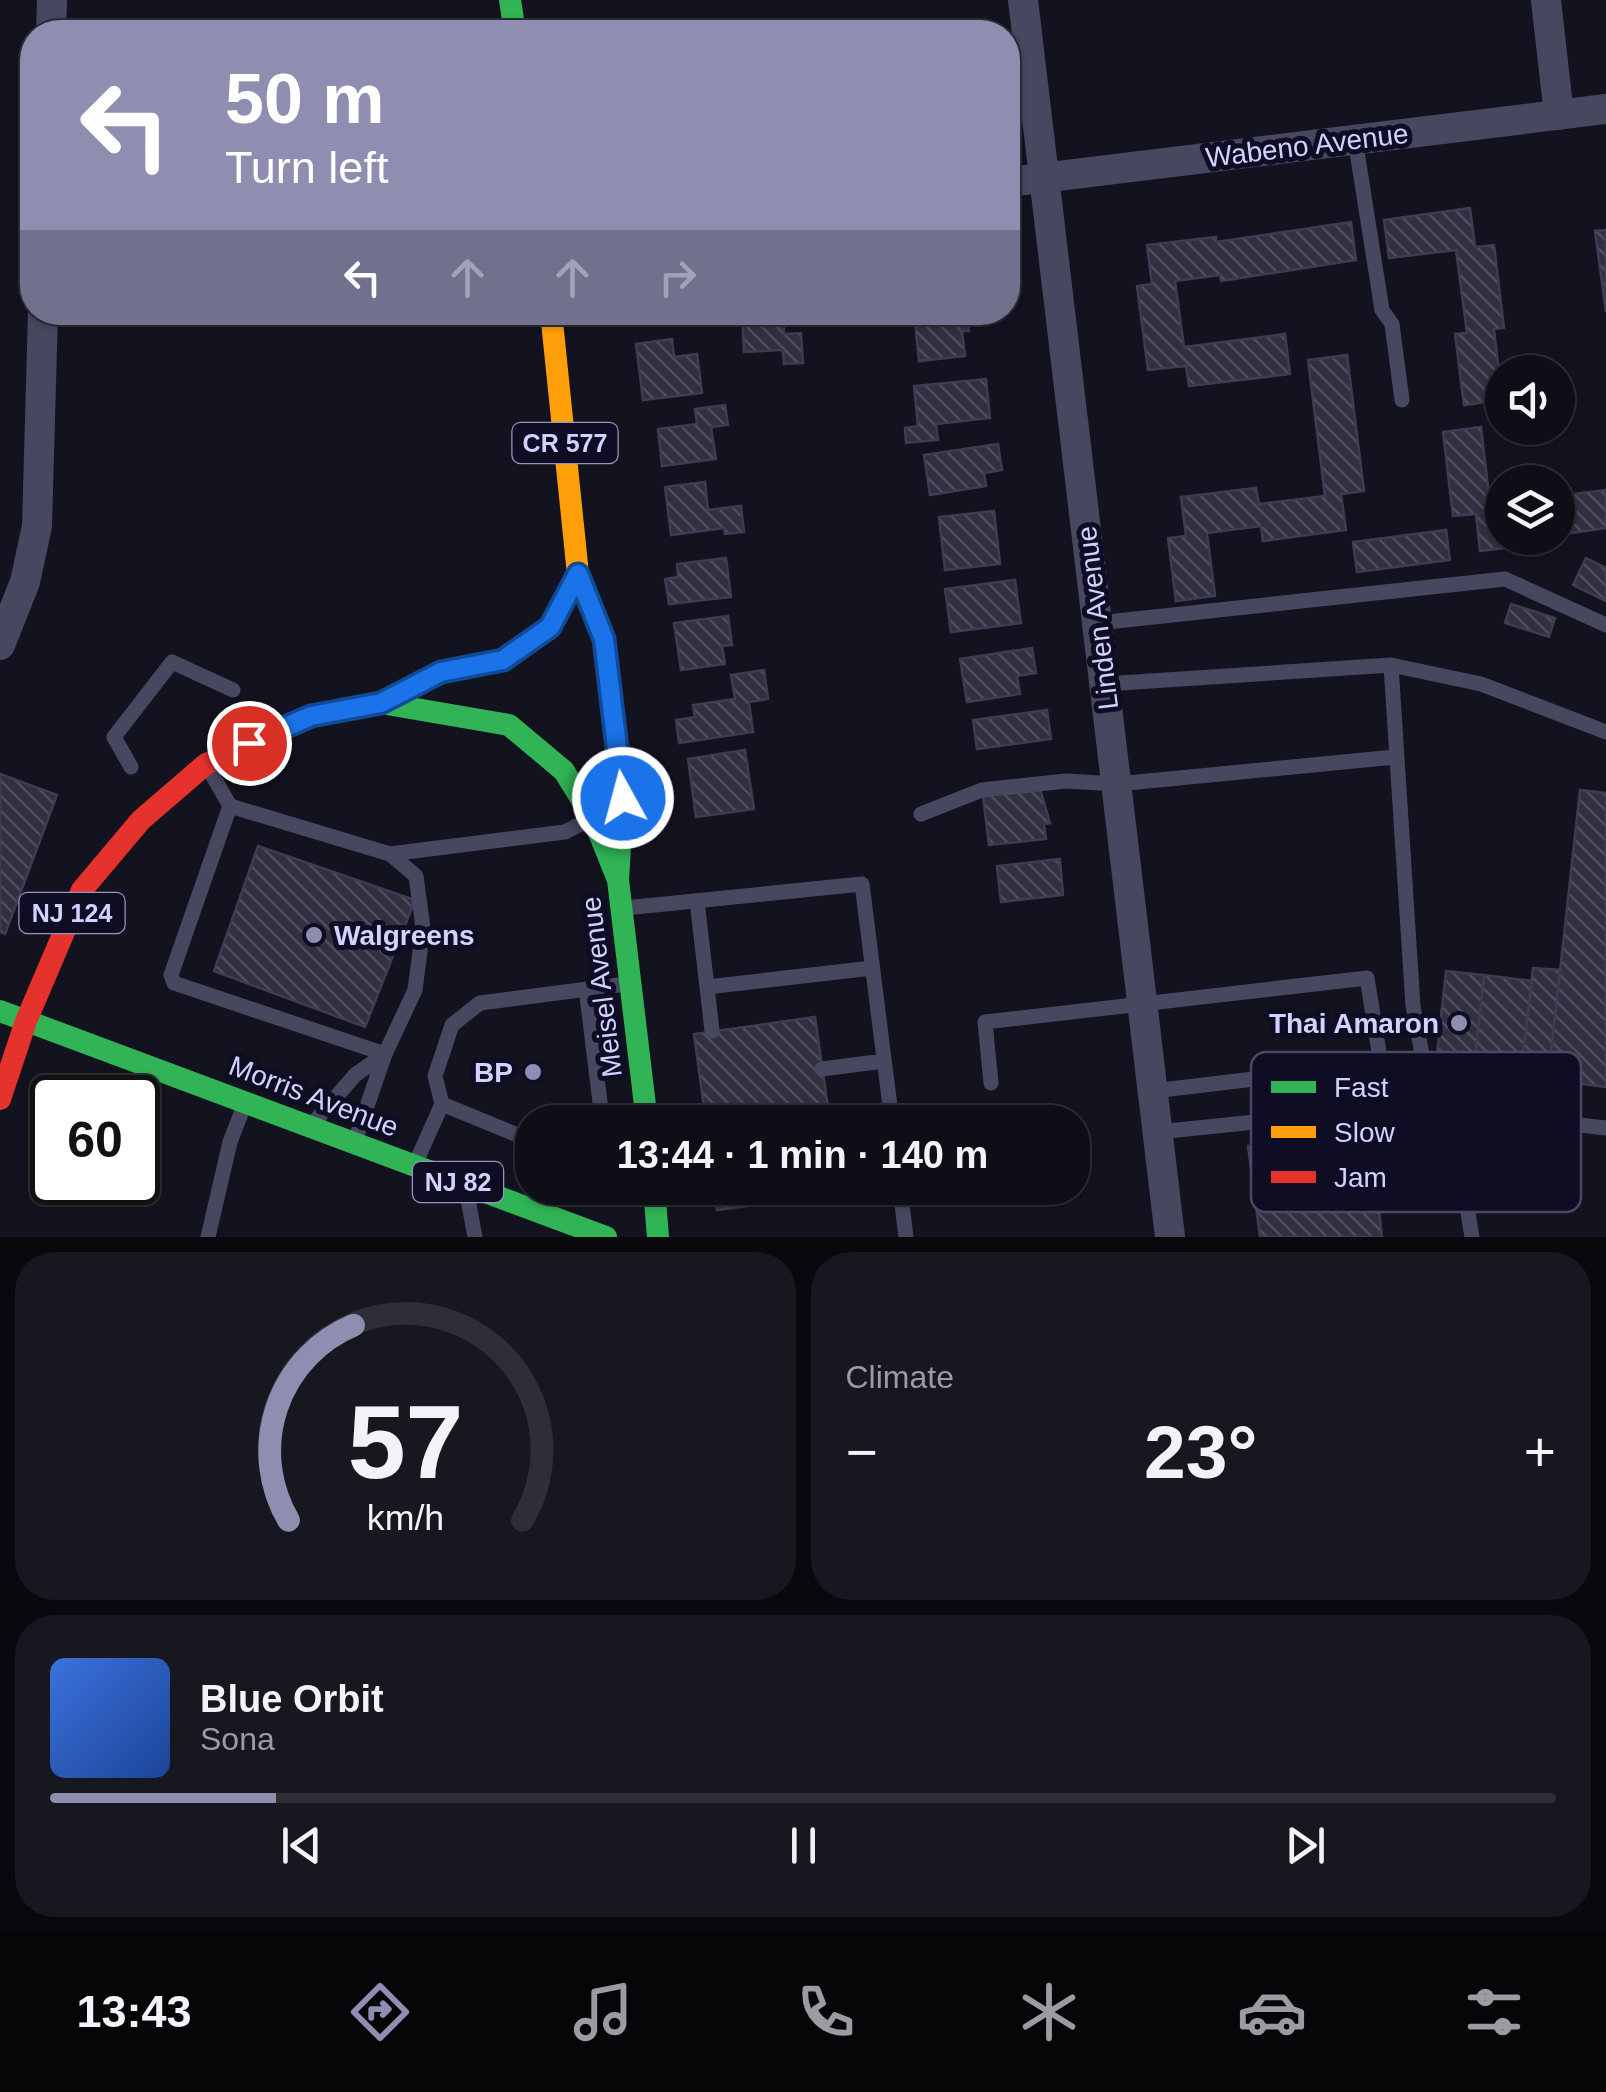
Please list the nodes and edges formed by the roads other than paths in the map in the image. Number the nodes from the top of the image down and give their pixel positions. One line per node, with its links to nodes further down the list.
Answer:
1 (1023, 0): 6 (street, Linden Avenue)
2 (1546, 0): 4 (street)
3 (1606, 109): 4 (street, Wabeno Avenue)
4 (1559, 115): 5 (street, Wabeno Avenue)
5 (1356, 140): 6 (street, Wabeno Avenue); 10 (lane)
6 (1044, 178): 7 (street, Wabeno Avenue); 12 (street, Linden Avenue)
7 (1020, 181)
8 (43, 325): 14 (street)
9 (552, 325): 11 (main road, Meisel Avenue / CR 577)
10 (1402, 400)
11 (578, 574): 18 (main road); 28 (main road, Meisel Avenue / CR 577)
12 (1098, 622): 13 (lane); 16 (street, Linden Avenue)
13 (1606, 626)
14 (0, 645)
15 (1391, 665): 16 (lane); 19 (lane); 20 (lane)
16 (1106, 684): 23 (street, Linden Avenue)
17 (232, 690): 22 (lane)
18 (381, 703): 21 (main road, NJ 124); 26 (main road, NJ 124)
19 (1606, 732)
20 (1395, 757): 23 (lane); 40 (lane)
21 (206, 764): 24 (lane); 37 (main road, NJ 124)
22 (131, 767)
23 (1117, 784): 25 (lane); 35 (street, Linden Avenue)
24 (230, 806): 27 (lane); 41 (lane)
25 (920, 814)
26 (593, 818): 27 (lane); 28 (main road, NJ 124)
27 (390, 854): 41 (lane)
28 (618, 880): 30 (main road, Meisel Avenue / NJ 124)
29 (697, 902): 30 (lane); 31 (lane); 33 (lane)
30 (621, 909): 32 (main road, Meisel Avenue / NJ 124)
31 (872, 968): 33 (lane); 42 (lane)
32 (630, 984): 34 (lane); 51 (main road, Meisel Avenue / NJ 124)
33 (707, 987): 38 (lane)
34 (586, 989): 49 (lane); 50 (lane)
35 (1143, 1002): 39 (lane); 45 (lane); 46 (street, Linden Avenue)
36 (0, 1011): 37 (main road, Morris Avenue / NJ 82)
37 (26, 1021): 47 (main road, NJ 124); 48 (main road, Morris Avenue / NJ 82)
38 (712, 1031)
39 (1379, 1052)
40 (1419, 1052)
41 (385, 1054): 55 (lane); 59 (lane)
42 (884, 1061): 43 (lane); 52 (lane)
43 (822, 1069)
44 (1251, 1079): 46 (lane)
45 (991, 1083)
46 (1153, 1091): 57 (street, Linden Avenue)
47 (0, 1099)
48 (245, 1102): 55 (main road, Morris Avenue / NJ 82); 66 (lane)
49 (442, 1104): 58 (lane); 60 (lane)
50 (595, 1105)
51 (645, 1105)
52 (890, 1105)
53 (1251, 1122): 57 (lane)
54 (1581, 1125): 56 (lane)
55 (311, 1126): 59 (main road, Morris Avenue / NJ 82)
56 (1606, 1128)
57 (1158, 1132): 72 (street, Linden Avenue)
58 (515, 1134)
59 (354, 1143): 60 (main road, Morris Avenue / NJ 82)
60 (415, 1166): 61 (main road, Morris Avenue / NJ 82)
61 (466, 1185): 65 (main road, Morris Avenue / NJ 82); 67 (lane)
62 (655, 1205): 70 (main road)
63 (902, 1205): 71 (lane)
64 (1468, 1212): 73 (lane)
65 (562, 1220): 68 (lane); 69 (main road, Morris Avenue / NJ 82)
66 (208, 1237)
67 (476, 1237)
68 (540, 1237)
69 (606, 1237)
70 (658, 1237)
71 (906, 1237)
72 (1170, 1237)
73 (1472, 1237)

